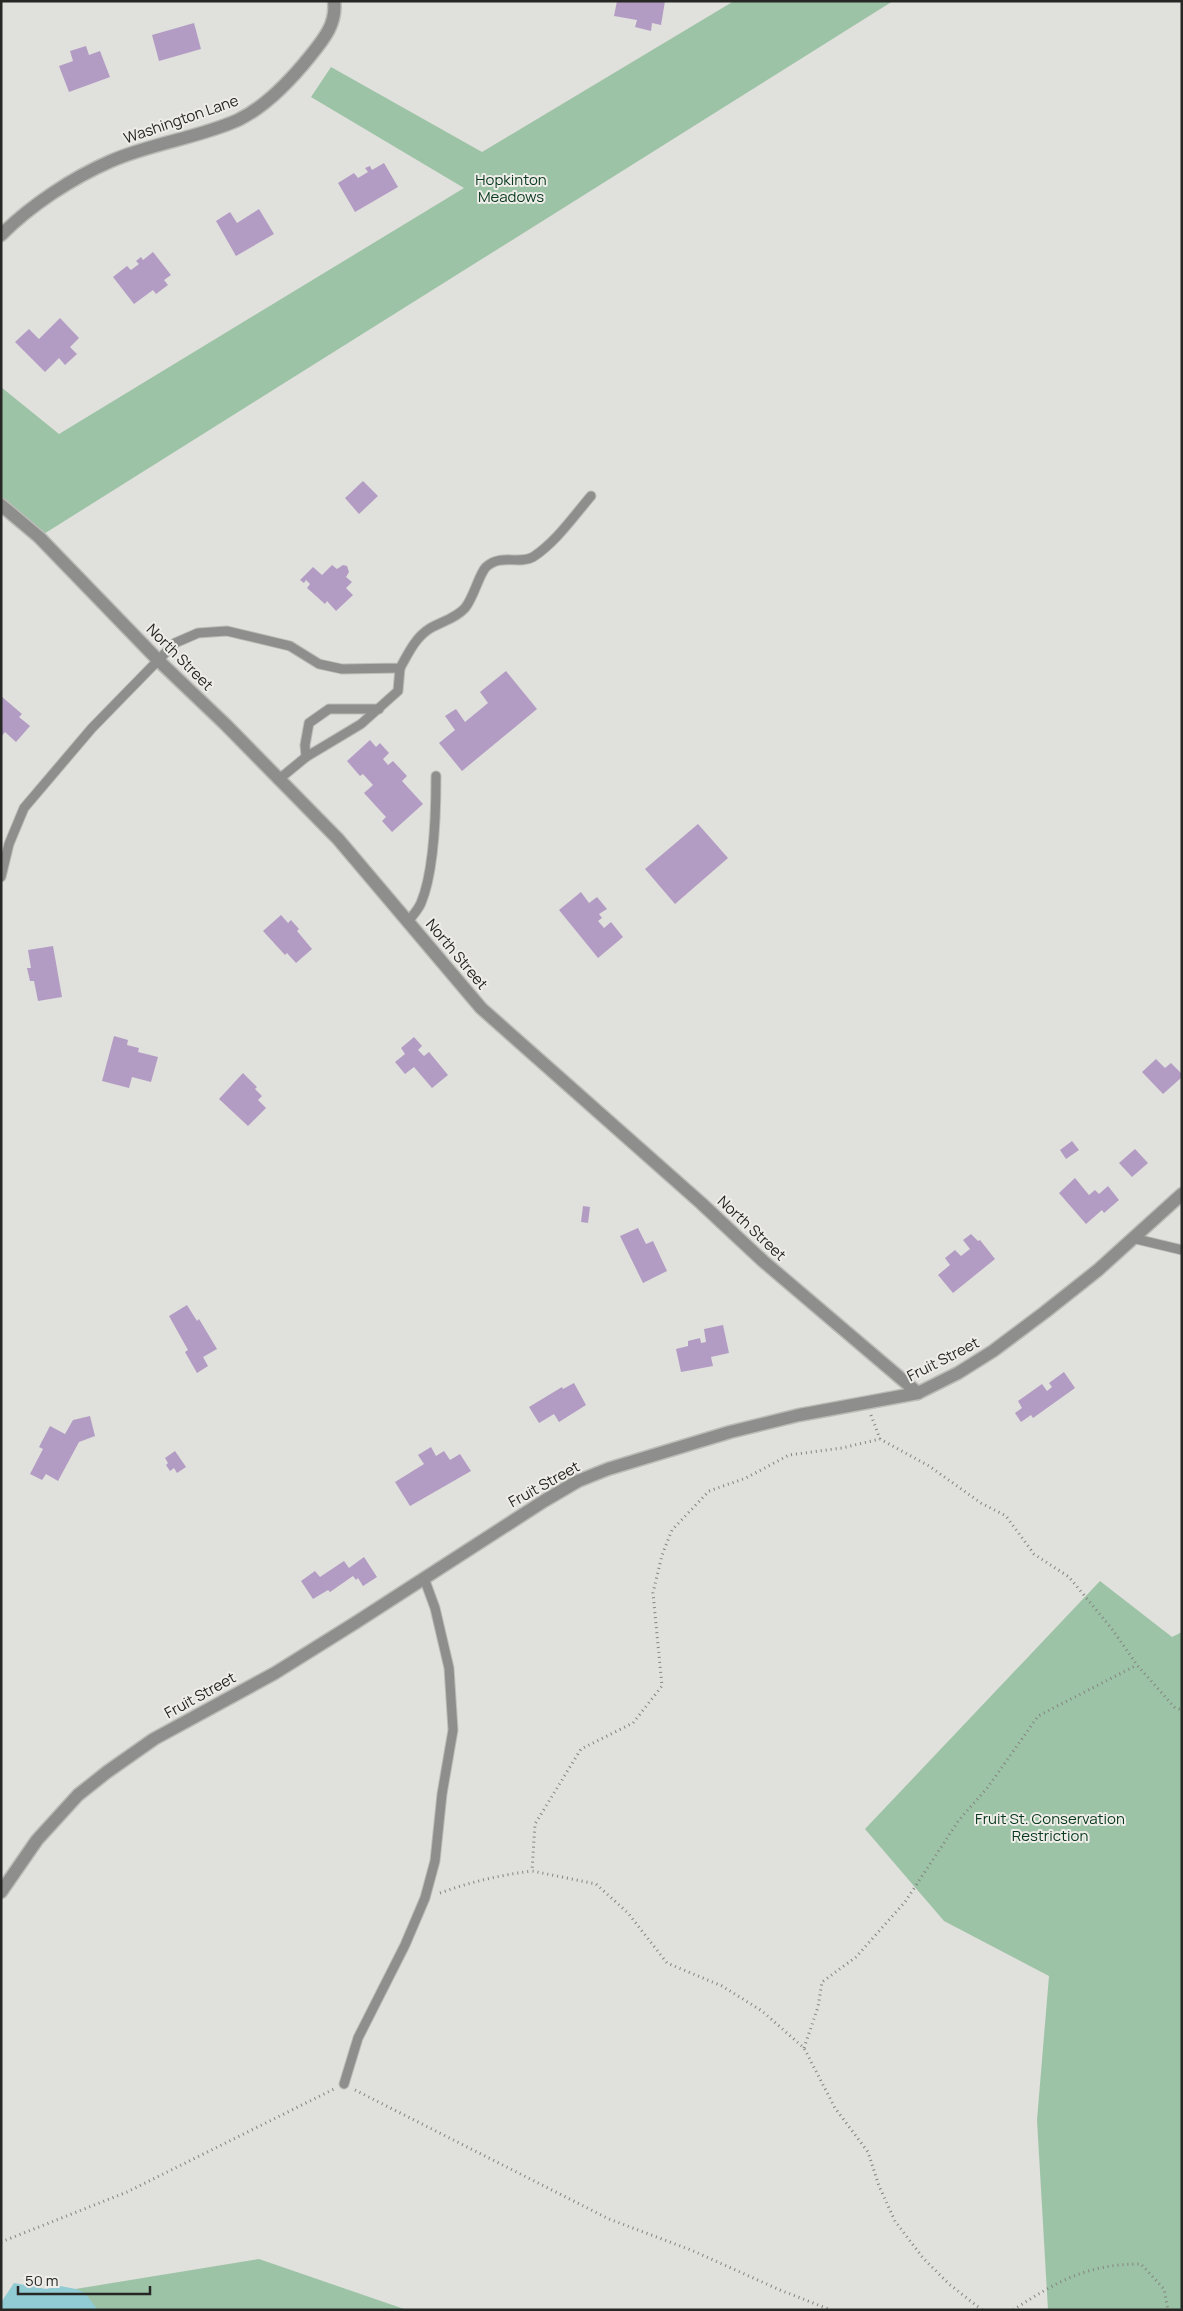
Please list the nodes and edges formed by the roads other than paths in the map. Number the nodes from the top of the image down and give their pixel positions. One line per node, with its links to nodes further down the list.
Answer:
1 (334, 1): 2 (street, Washington Lane)
2 (1, 235)
3 (591, 496): 6 (lane)
4 (1, 505): 5 (street, North Street)
5 (159, 661): 6 (lane); 10 (street, North Street); 11 (lane)
6 (400, 668): 7 (lane)
7 (380, 709): 8 (lane); 8 (lane)
8 (306, 757): 10 (lane)
9 (436, 776): 12 (lane)
10 (278, 780): 12 (street, North Street)
11 (1, 877)
12 (408, 922): 16 (street, North Street)
13 (1182, 1194): 14 (street, Fruit Street)
14 (1132, 1238): 15 (lane); 16 (street, Fruit Street)
15 (1182, 1250)
16 (918, 1393): 17 (street, Fruit Street)
17 (424, 1578): 18 (street, Fruit Street); 19 (lane)
18 (1, 1892)
19 (344, 2084)

